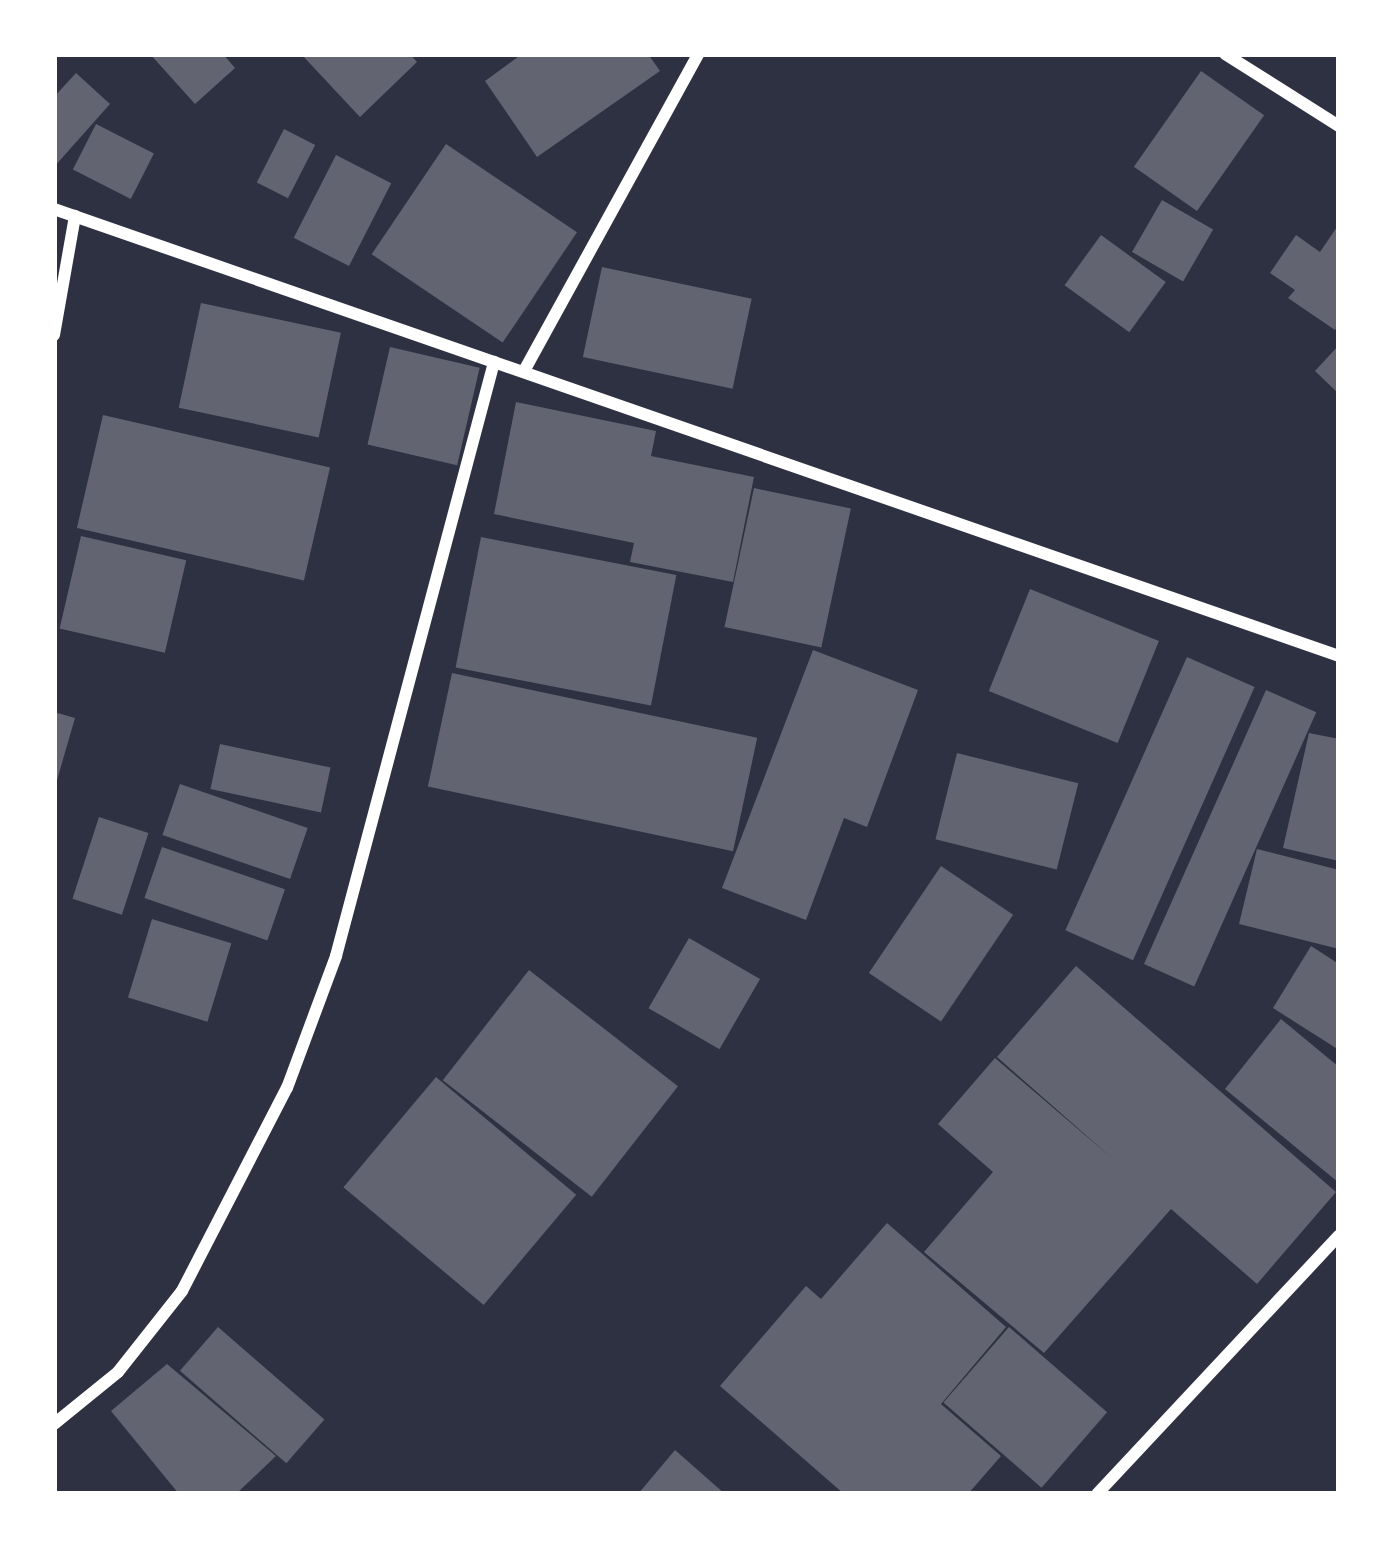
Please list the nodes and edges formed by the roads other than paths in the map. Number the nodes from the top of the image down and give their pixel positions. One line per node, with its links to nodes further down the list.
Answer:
1 (698, 54): 8 (street)
2 (1225, 54): 3 (street)
3 (1339, 126)
4 (54, 208): 5 (street)
5 (75, 216): 6 (street); 7 (street)
6 (54, 334)
7 (494, 362): 8 (street); 11 (street)
8 (524, 371): 9 (street)
9 (1339, 656)
10 (1339, 1234): 12 (street)
11 (54, 1424)
12 (1096, 1494)

